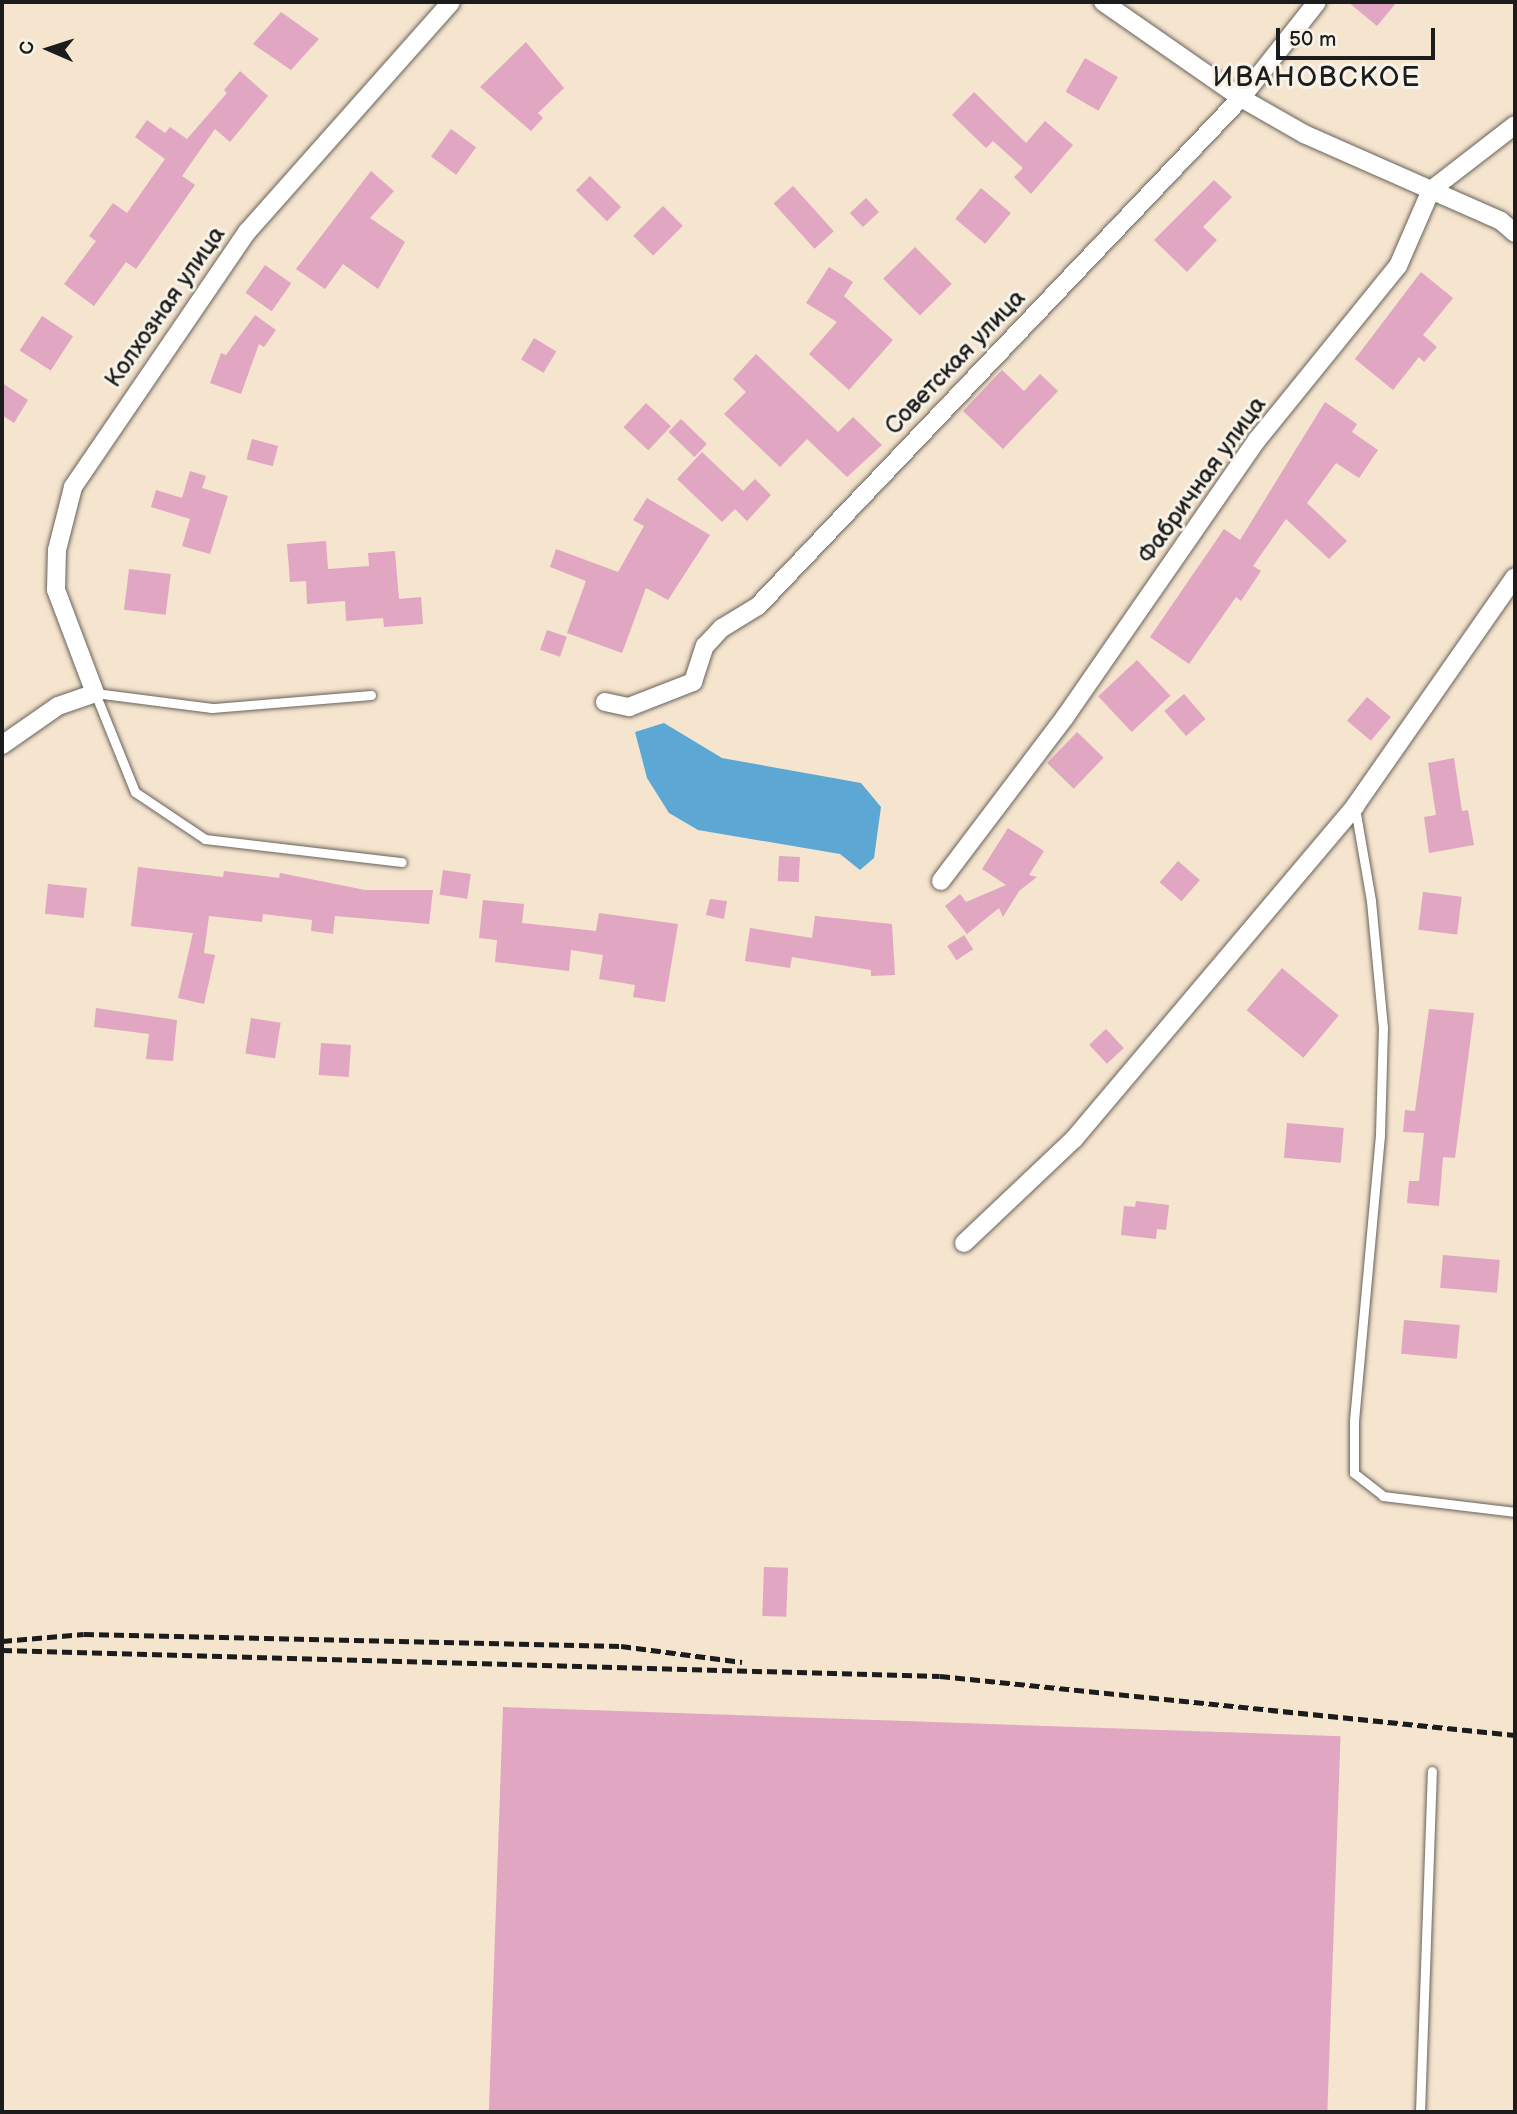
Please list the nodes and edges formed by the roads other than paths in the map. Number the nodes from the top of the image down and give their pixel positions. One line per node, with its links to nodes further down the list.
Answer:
1 (451, 2): 9 (street, Колхозная улица)
2 (1103, 2): 4 (street)
3 (1317, 2): 4 (street, Советская улица)
4 (1241, 98): 6 (street); 11 (street, Советская улица)
5 (1515, 125): 6 (street, Фабричная улица)
6 (1431, 190): 7 (street); 15 (street, Фабричная улица)
7 (1515, 233)
8 (1515, 577): 13 (street)
9 (95, 693): 10 (lane); 12 (street); 14 (lane)
10 (371, 695)
11 (605, 702)
12 (2, 745)
13 (1355, 806): 16 (street); 17 (lane)
14 (402, 862)
15 (941, 881)
16 (964, 1243)
17 (1515, 1512)
18 (1432, 1772): 19 (lane)
19 (1420, 2112)

